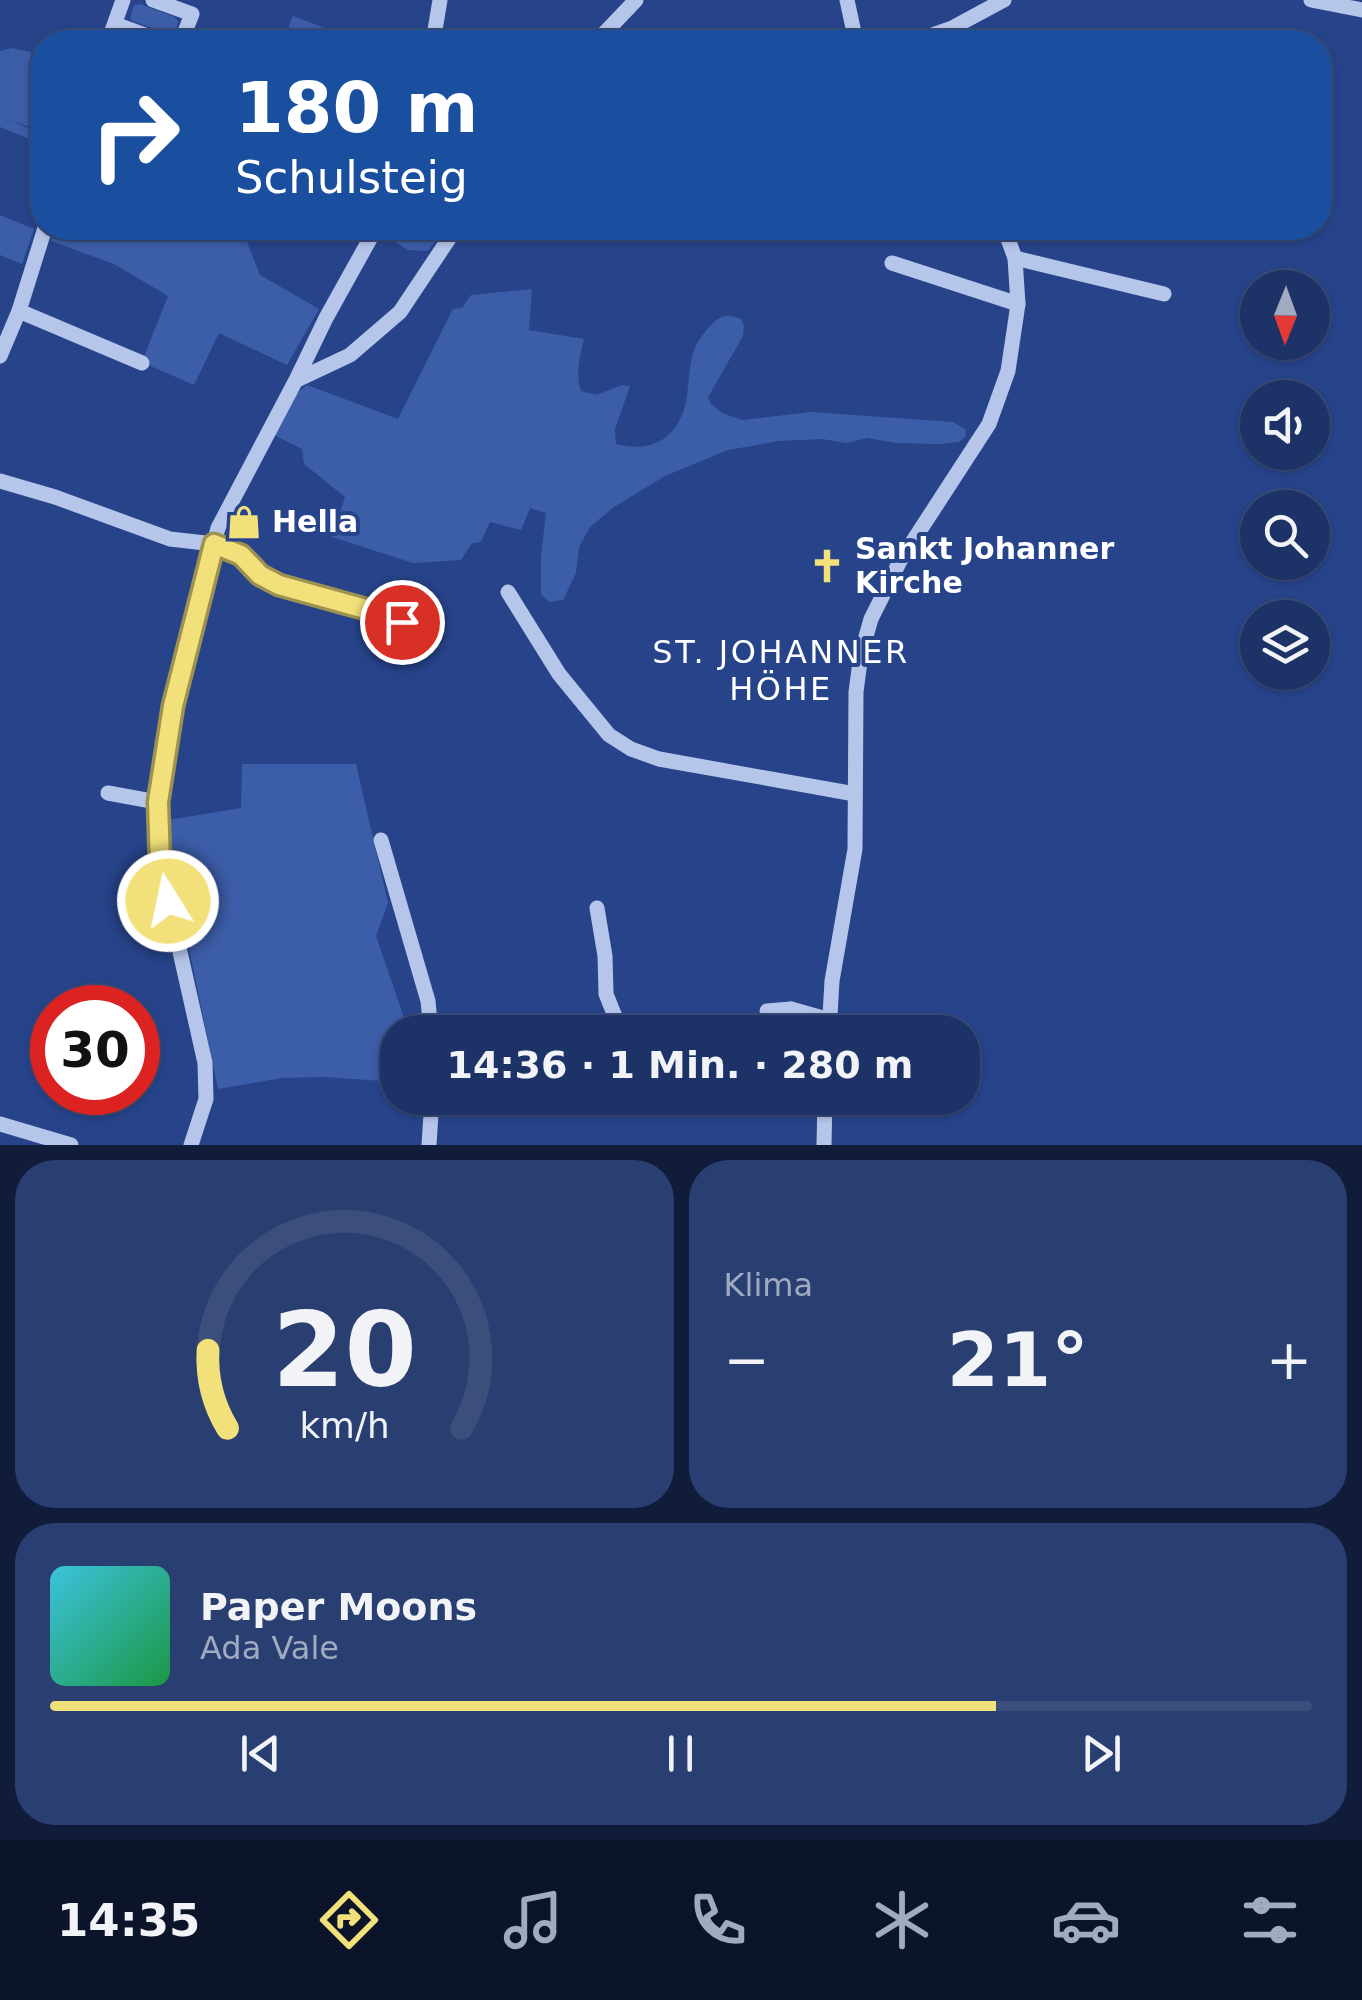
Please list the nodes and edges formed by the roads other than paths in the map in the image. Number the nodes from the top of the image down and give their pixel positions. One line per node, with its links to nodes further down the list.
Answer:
1 (123, 0): 9 (street)
2 (153, 0): 12 (street)
3 (440, 0): 13 (street)
4 (636, 0): 14 (street)
5 (848, 0): 15 (street)
6 (1004, 0): 16 (street)
7 (1311, 0): 8 (street)
8 (1362, 10)
9 (116, 24): 10 (street); 11 (street)
10 (113, 30)
11 (132, 30)
12 (186, 30)
13 (435, 30)
14 (607, 30)
15 (854, 30)
16 (946, 30)
17 (41, 240): 25 (street)
18 (369, 240): 28 (street)
19 (448, 240): 28 (street)
20 (1008, 240): 21 (street)
21 (1015, 258): 23 (street); 24 (street)
22 (892, 263): 24 (street)
23 (1164, 294)
24 (1018, 304): 34 (street)
25 (18, 312): 26 (street); 27 (street)
26 (0, 356)
27 (142, 363)
28 (296, 380): 30 (street)
29 (0, 481): 30 (street)
30 (214, 544): 32 (street); 35 (street)
31 (508, 592): 34 (street)
32 (429, 644)
33 (108, 793): 35 (street)
34 (855, 794): 44 (street)
35 (158, 802): 49 (street)
36 (380, 840): 40 (street)
37 (597, 908): 41 (street)
38 (767, 1010): 39 (street)
39 (791, 1010): 42 (street); 43 (street)
40 (429, 1015)
41 (614, 1015)
42 (789, 1015)
43 (812, 1015)
44 (830, 1015)
45 (431, 1115): 50 (street)
46 (825, 1115): 51 (street)
47 (0, 1124): 48 (street)
48 (72, 1145)
49 (190, 1145)
50 (429, 1145)
51 (824, 1145)

